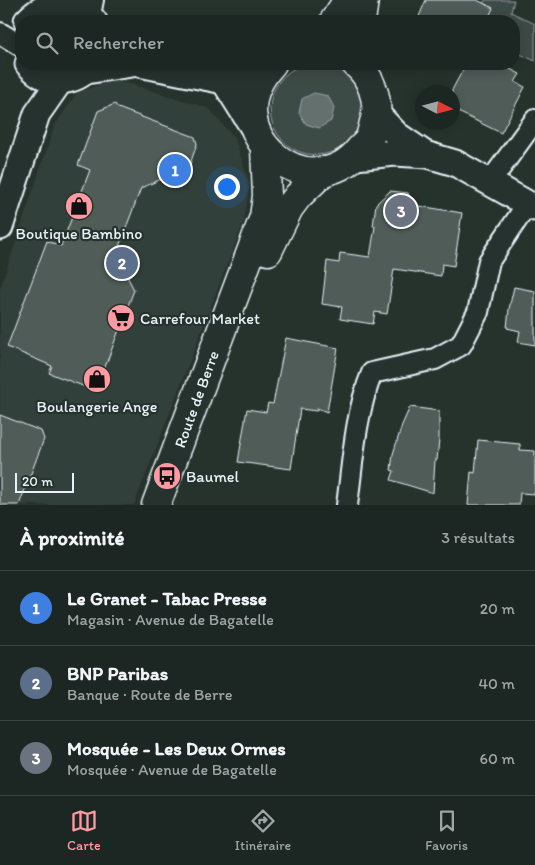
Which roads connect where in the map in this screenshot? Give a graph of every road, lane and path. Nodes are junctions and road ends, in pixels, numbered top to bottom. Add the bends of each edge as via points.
1 (348, 0) edge
2 (364, 0) edge
3 (64, 1) edge
4 (92, 12) edge
5 (31, 15) edge
6 (338, 15) edge
7 (362, 15) edge
8 (15, 23) edge
9 (0, 26) edge
10 (0, 33) edge
11 (15, 42) edge
12 (31, 70) edge
13 (35, 70) edge
14 (86, 70) edge
15 (169, 70) edge
16 (251, 70) edge
17 (266, 70) edge
18 (362, 70) edge
19 (60, 81) junction
20 (224, 81) junction
21 (38, 114) junction
22 (376, 114) junction
23 (535, 120) edge
24 (260, 140) junction
25 (428, 155) junction
26 (354, 157) junction
27 (324, 171) junction
28 (490, 182) junction
29 (531, 206) edge
30 (0, 227) edge
31 (156, 505) edge
32 (175, 505) edge
33 (347, 505) edge

1 - 6 main road
2 - 7 main road
3 - 4 street
3 - 5 street via 49,4
8 - 9 street
10 - 11 street
12 - 21 street
13 - 19 street via 46,78
14 - 19 street via 69,80
15 - 20 street
16 - 20 street
17 - 24 main road, Route de Berre via 254,93 251,112
18 - 22 main road via 374,89
19 - 21 street
20 - 24 street
21 - 30 street
22 - 25 street via 397,135
22 - 26 main road via 370,138
23 - 28 street
24 - 27 main road via 281,162 302,171
24 - 31 main road, Route de Berre via 267,196 264,217
25 - 26 street via 394,153
25 - 28 street via 455,163
26 - 27 main road
27 - 32 main road, Route de Berre via 298,196 282,220
28 - 29 street
29 - 33 street via 489,261 478,312 461,345 435,359 372,373 357,424

